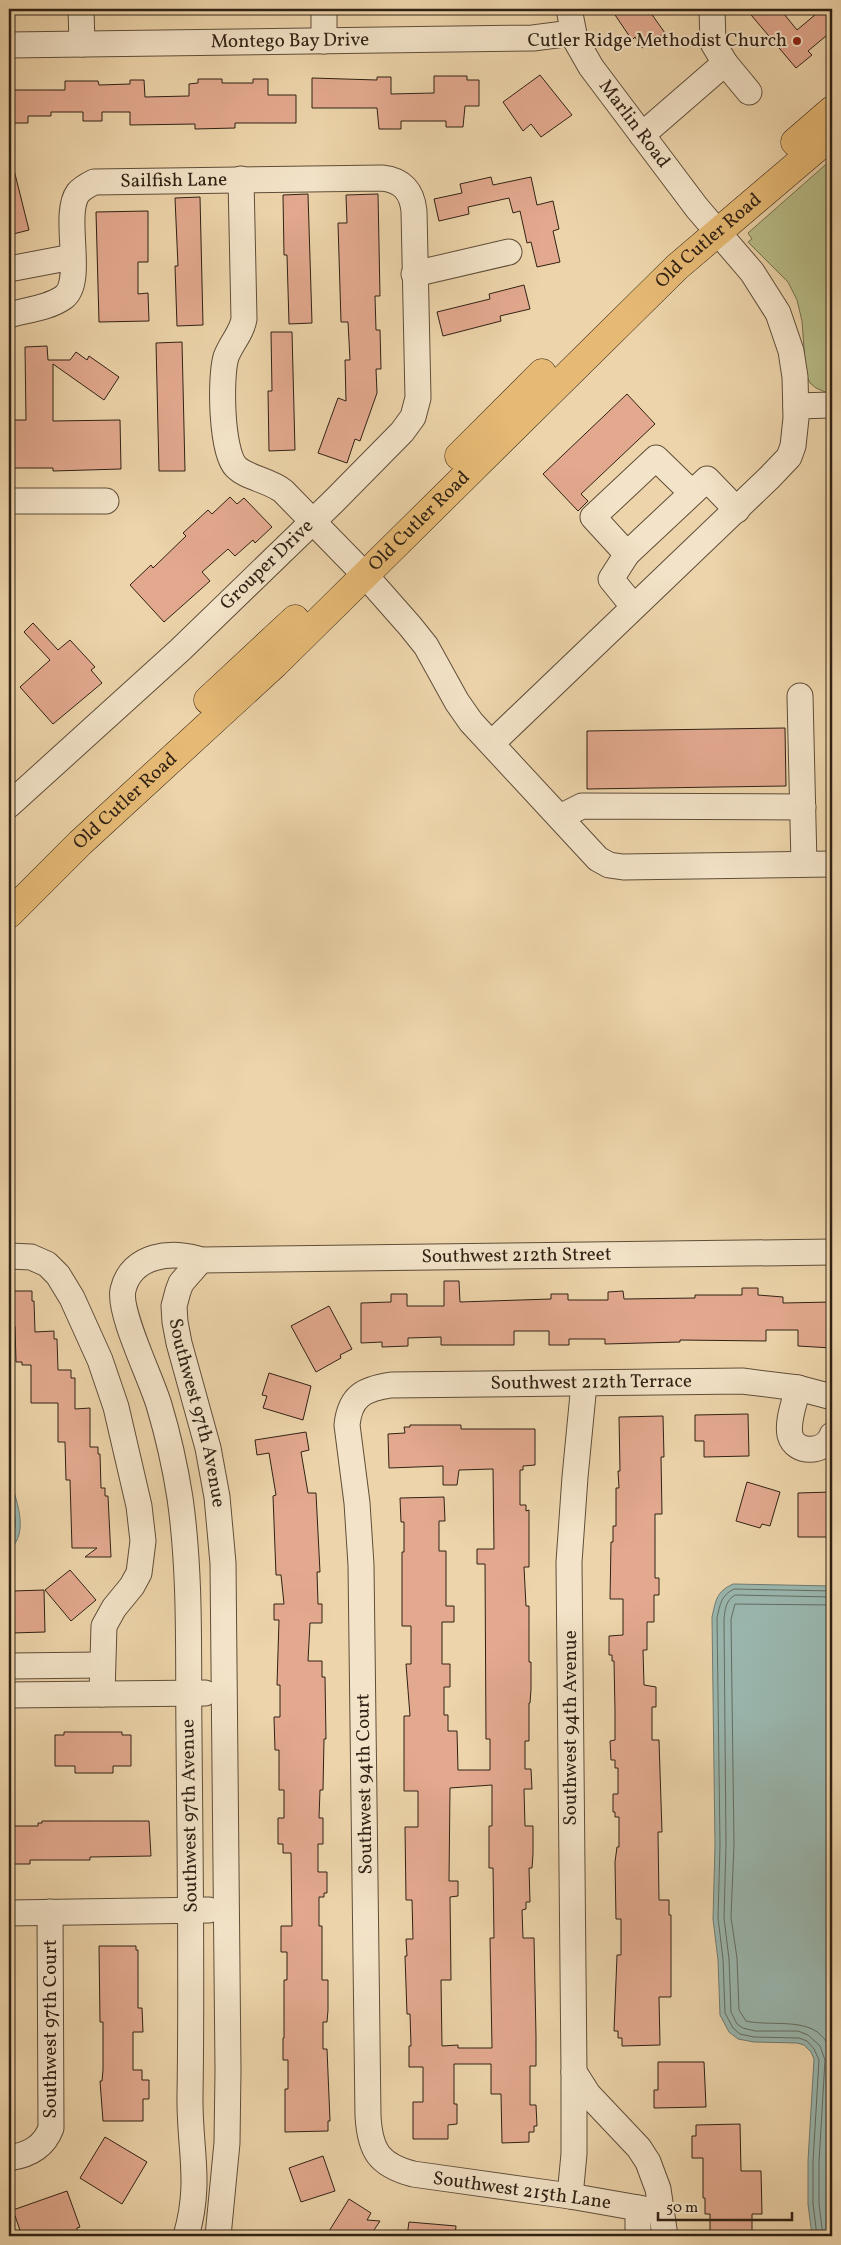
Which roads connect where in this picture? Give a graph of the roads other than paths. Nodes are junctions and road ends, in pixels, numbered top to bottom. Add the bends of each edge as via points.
1 (81, 9) edge
2 (324, 9) edge
3 (712, 9) edge
4 (571, 21) edge
5 (324, 41) junction
6 (82, 44) junction
7 (9, 45) edge
8 (725, 64) junction
9 (749, 92) dead end
10 (832, 110) edge
11 (642, 134) junction
12 (832, 134) edge
13 (241, 180) junction
14 (401, 183) joint
15 (711, 225) junction
16 (509, 252) dead end
17 (72, 257) junction
18 (9, 269) edge
19 (414, 274) junction
20 (9, 315) edge
21 (832, 405) edge
22 (796, 406) junction
23 (692, 492) junction
24 (9, 501) edge
25 (106, 501) dead end
26 (737, 510) junction
27 (312, 522) junction
28 (627, 554) junction
29 (359, 569) junction
30 (634, 606) junction
31 (800, 696) dead end
32 (492, 743) junction
33 (9, 805) edge
34 (803, 807) junction
35 (560, 817) junction
36 (804, 864) junction
37 (832, 864) edge
38 (9, 888) edge
39 (9, 914) edge
40 (832, 1252) edge
41 (9, 1256) edge
42 (201, 1260) junction
43 (584, 1384) junction
44 (798, 1388) junction
45 (832, 1397) edge
46 (354, 1402) joint
47 (832, 1435) edge
48 (102, 1665) junction
49 (9, 1666) edge
50 (188, 1693) junction
51 (225, 1693) junction
52 (102, 1694) junction
53 (9, 1696) edge
54 (227, 1909) junction
55 (191, 1910) junction
56 (50, 1912) junction
57 (9, 1913) edge
58 (574, 2072) junction
59 (9, 2158) edge
60 (384, 2163) joint
61 (570, 2196) junction
62 (650, 2210) junction
63 (186, 2236) edge
64 (218, 2236) edge
65 (638, 2236) edge
66 (665, 2236) edge

1 - 6 street
2 - 5 street
3 - 8 street via 713,43
4 - 5 street, Montego Bay Drive via 533,38
4 - 11 street, Marlin Road via 587,61
5 - 6 street, Montego Bay Drive
6 - 7 street, Montego Bay Drive
8 - 9 street
8 - 11 street
10 - 15 main road, Old Cutler Road
11 - 15 street, Marlin Road
12 - 15 main road, Old Cutler Road
13 - 14 street, Sailfish Lane via 382,178
13 - 17 street, Sailfish Lane via 94,182 81,190 75,199
13 - 27 street via 244,319 241,332 226,356 224,370 226,448 237,468 278,487
14 - 19 street, Grouper Drive via 413,205
15 - 22 street, Marlin Road via 752,272 778,313 791,351
15 - 29 main road, Old Cutler Road via 633,282
16 - 19 street
17 - 18 street
17 - 20 street, Sailfish Lane via 71,284 64,297
19 - 27 street, Grouper Drive via 418,398 413,417
21 - 22 street
22 - 26 street, Marlin Road via 795,432 789,457
23 - 26 street via 707,479
23 - 28 street
23 - 28 street via 656,458 593,517
24 - 25 street
26 - 30 street, Marlin Road
27 - 29 street
27 - 33 street, Grouper Drive via 180,650
28 - 30 street via 610,579
29 - 32 street via 426,646 457,702
29 - 38 main road, Old Cutler Road
29 - 39 main road, Old Cutler Road via 275,664 80,843
30 - 32 street, Marlin Road
31 - 34 street
32 - 35 street
34 - 35 street via 582,806
34 - 36 street
35 - 36 street via 598,860 609,865
36 - 37 street
40 - 42 street, Southwest 212th Street
41 - 48 street via 31,1257 53,1269 72,1298 109,1385 126,1445 143,1541 138,1572 132,1586 104,1626
42 - 50 street, Southwest 97th Avenue via 187,1255 165,1256 140,1263 130,1275 122,1300 158,1403 178,1491 186,1564
42 - 51 street, Southwest 97th Avenue via 181,1283 175,1314 179,1343 208,1448 217,1497 223,1563
43 - 44 street, Southwest 212th Terrace via 742,1381
43 - 46 street, Southwest 212th Terrace via 391,1386 369,1390
43 - 58 street, Southwest 94th Avenue via 569,1562
44 - 45 street, Southwest 212th Terrace
44 - 47 street via 790,1423 794,1442 817,1449 824,1446
46 - 60 street, Southwest 94th Court via 348,1413 347,1425 361,1565 368,2116 373,2144
48 - 49 street
48 - 52 street
50 - 51 street
50 - 52 street
50 - 55 street, Southwest 97th Avenue
51 - 54 street, Southwest 97th Avenue
52 - 53 street
54 - 55 street
54 - 64 street, Southwest 97th Avenue via 228,2111
55 - 56 street
55 - 63 street, Southwest 97th Avenue via 190,2106 196,2180
56 - 57 street
56 - 59 street, Southwest 97th Court via 51,2128 42,2144 25,2154
58 - 61 street, Southwest 94th Avenue via 574,2154
58 - 62 street via 588,2094 639,2148 648,2162 658,2189
60 - 61 street, Southwest 215th Lane via 397,2170 429,2178
61 - 62 street, Southwest 215th Lane
62 - 65 street
62 - 66 street

